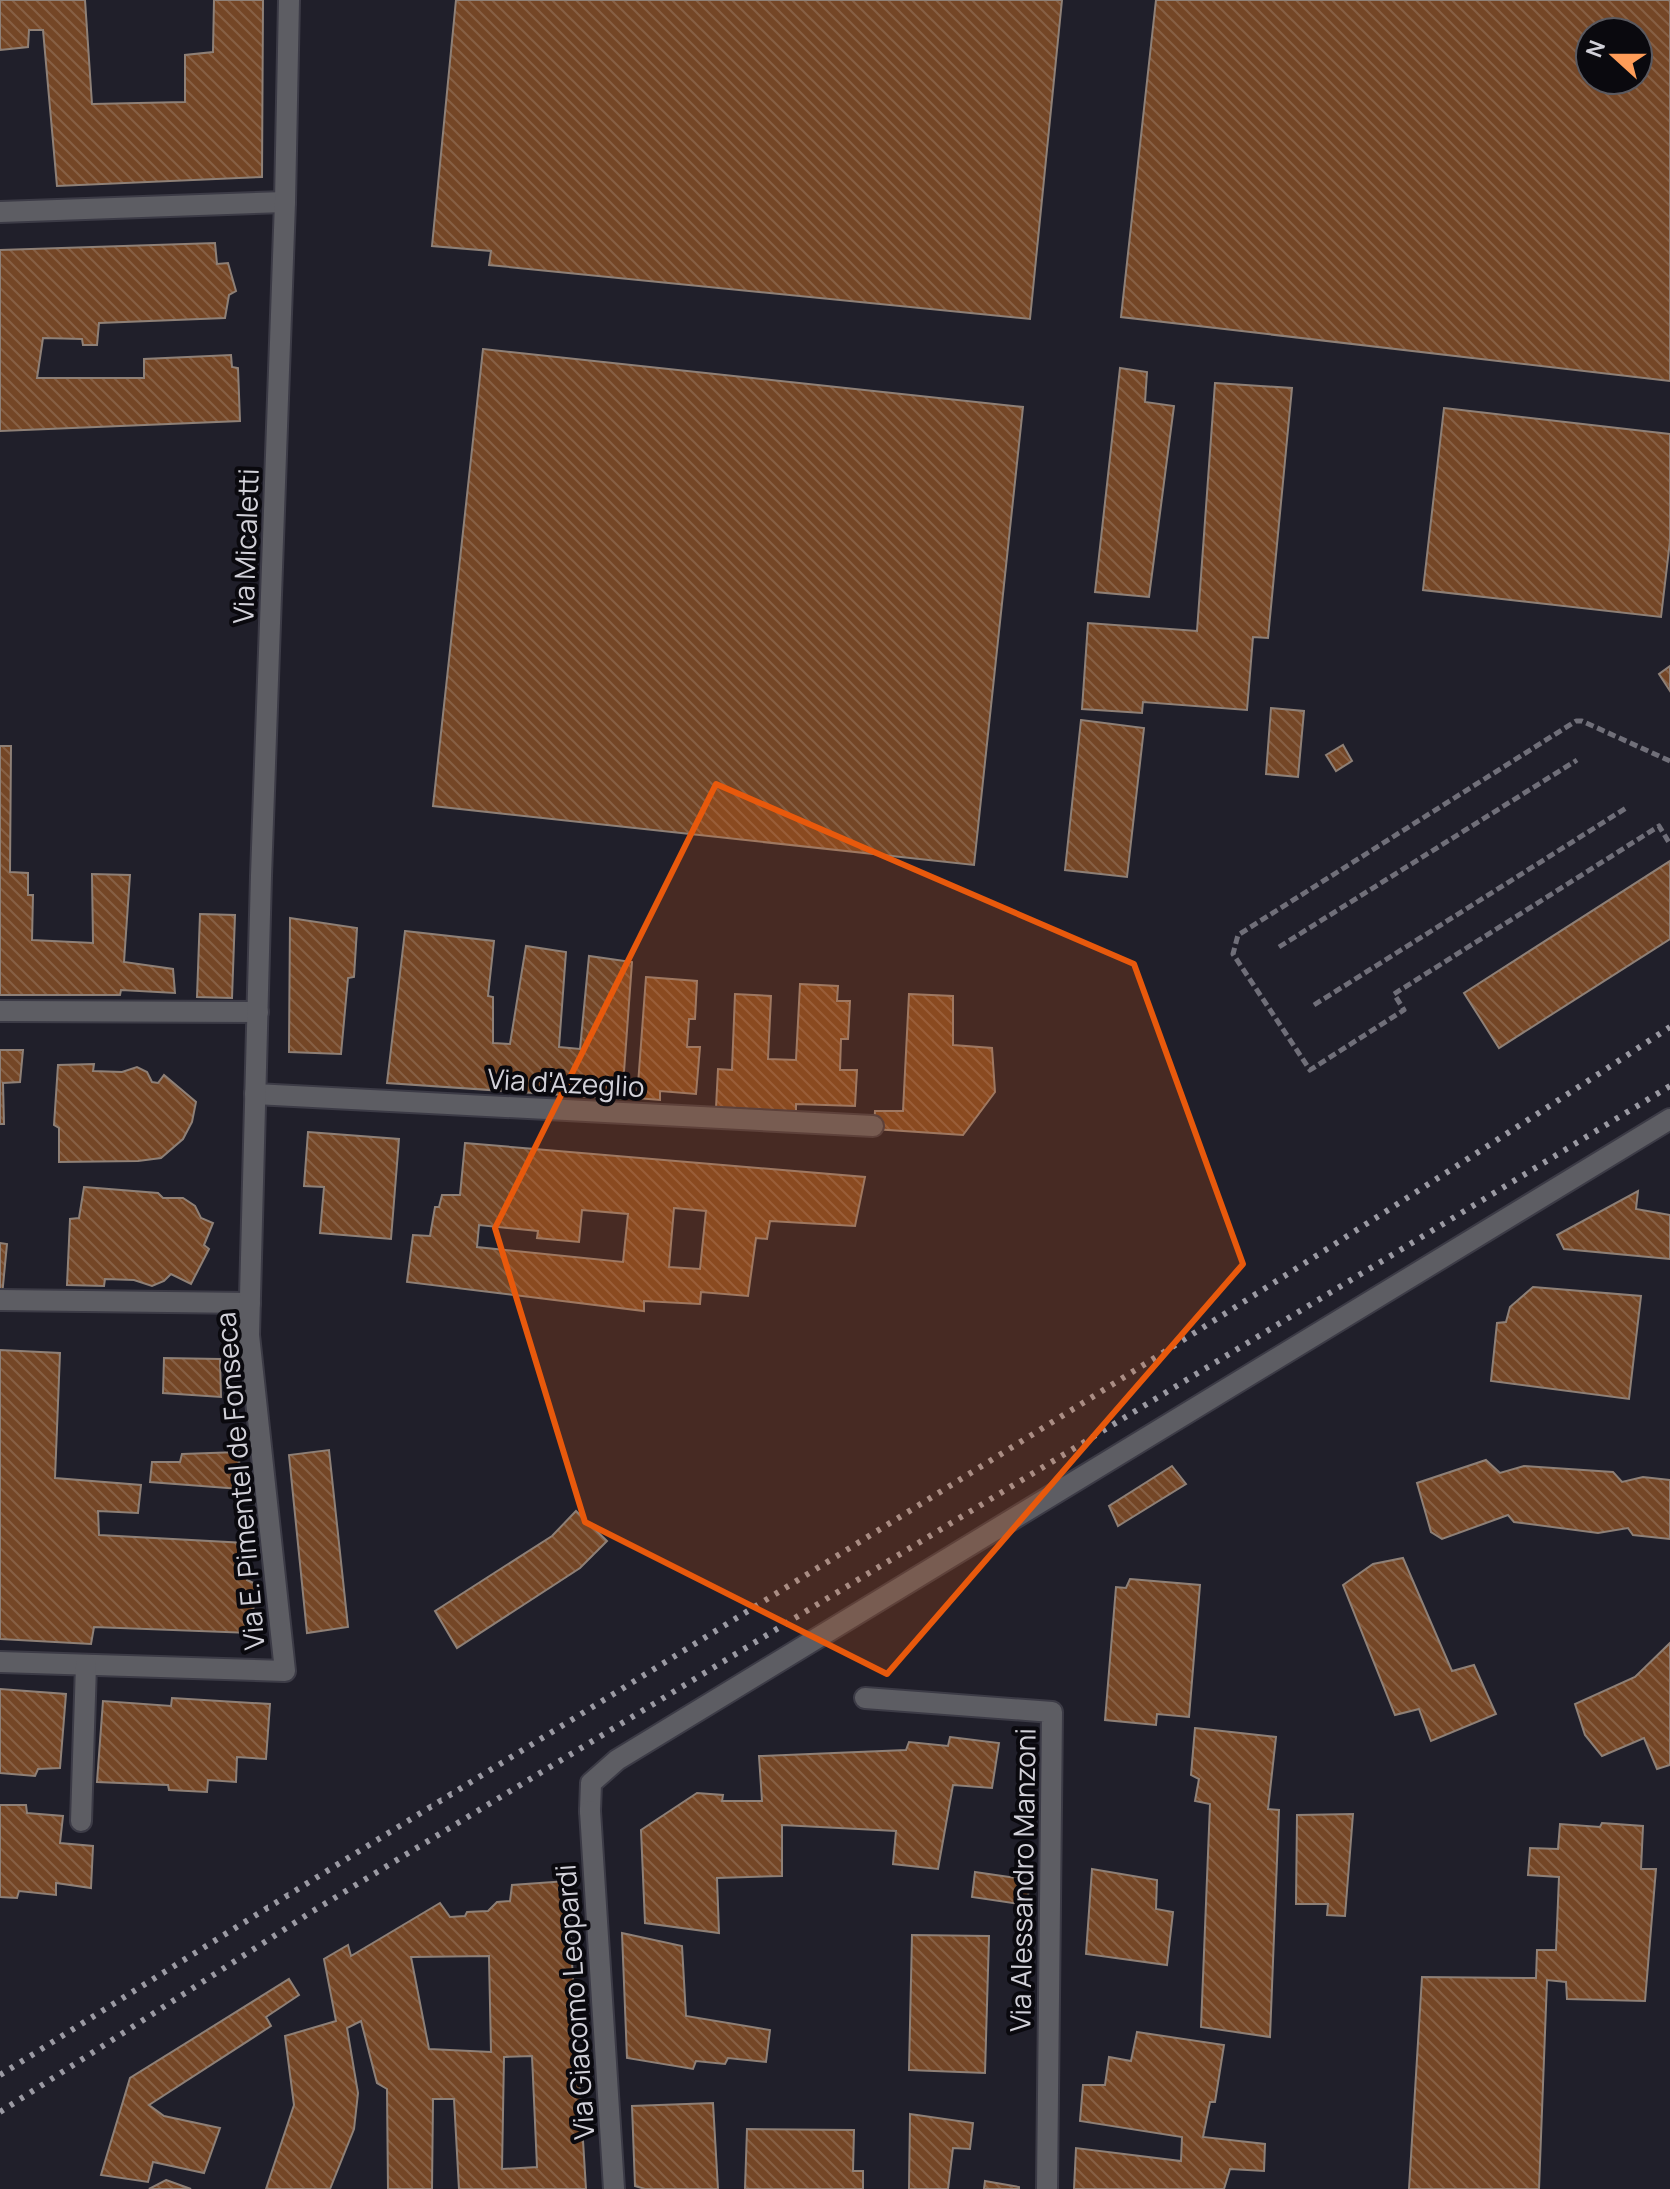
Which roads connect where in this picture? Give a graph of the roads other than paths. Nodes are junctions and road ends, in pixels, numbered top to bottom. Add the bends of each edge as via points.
1 (289, 0) edge
2 (285, 202) junction
3 (0, 212) edge
4 (0, 1011) edge
5 (258, 1012) junction
6 (255, 1094) junction
7 (1670, 1119) edge
8 (873, 1126) dead end
9 (0, 1300) edge
10 (250, 1303) junction
11 (0, 1662) edge
12 (86, 1665) junction
13 (865, 1698) dead end
14 (81, 1821) dead end
15 (614, 2189) edge
16 (1047, 2189) edge

1 - 2 street, Via Micaletti
2 - 3 street
2 - 5 street, Via Micaletti
4 - 5 street
5 - 6 street, Via Micaletti
6 - 8 street, Via d'Azeglio
6 - 10 street, Via E. Pimentel de Fonseca
7 - 15 street, Via Giacomo Leopardi via 617,1760 591,1783
9 - 10 street
10 - 12 street, Via E. Pimentel de Fonseca via 249,1335 285,1671
11 - 12 street
12 - 14 street
13 - 16 street, Via Alessandro Manzoni via 1052,1712

